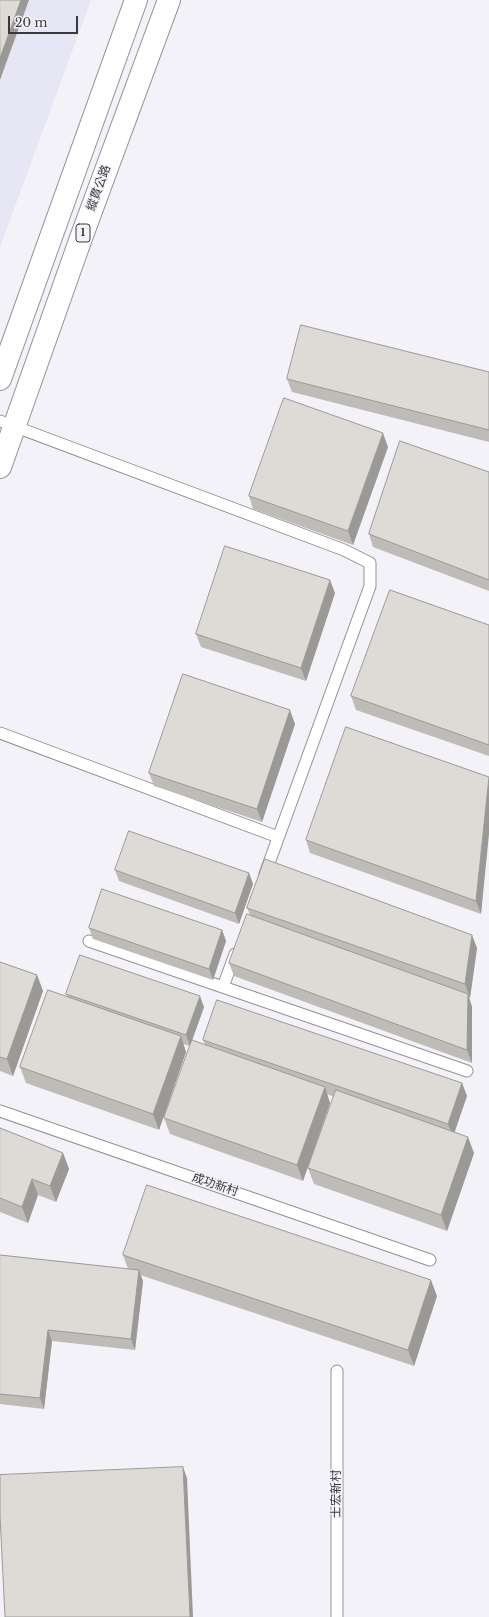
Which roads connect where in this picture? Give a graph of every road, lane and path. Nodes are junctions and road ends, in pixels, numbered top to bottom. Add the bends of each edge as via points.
1 (136, 0) edge
2 (169, 0) edge
3 (0, 379) edge
4 (7, 424) edge
5 (0, 467) edge
6 (0, 733) edge
7 (278, 837) junction
8 (260, 887) edge
9 (88, 941) edge
10 (239, 944) edge
11 (223, 987) junction
12 (467, 1071) dead end
13 (0, 1110) edge
14 (430, 1260) dead end
15 (337, 1371) dead end
16 (337, 1617) edge

1 - 3 main road
2 - 4 main road, 縱貫公路 / 1 via 81,238
4 - 5 main road, 縱貫公路 / 1
4 - 7 lane via 344,550 370,563 370,586
6 - 7 lane
7 - 8 lane
9 - 11 lane
10 - 11 lane
11 - 12 lane
13 - 14 lane, 成功新村
15 - 16 lane, 士宏新村

